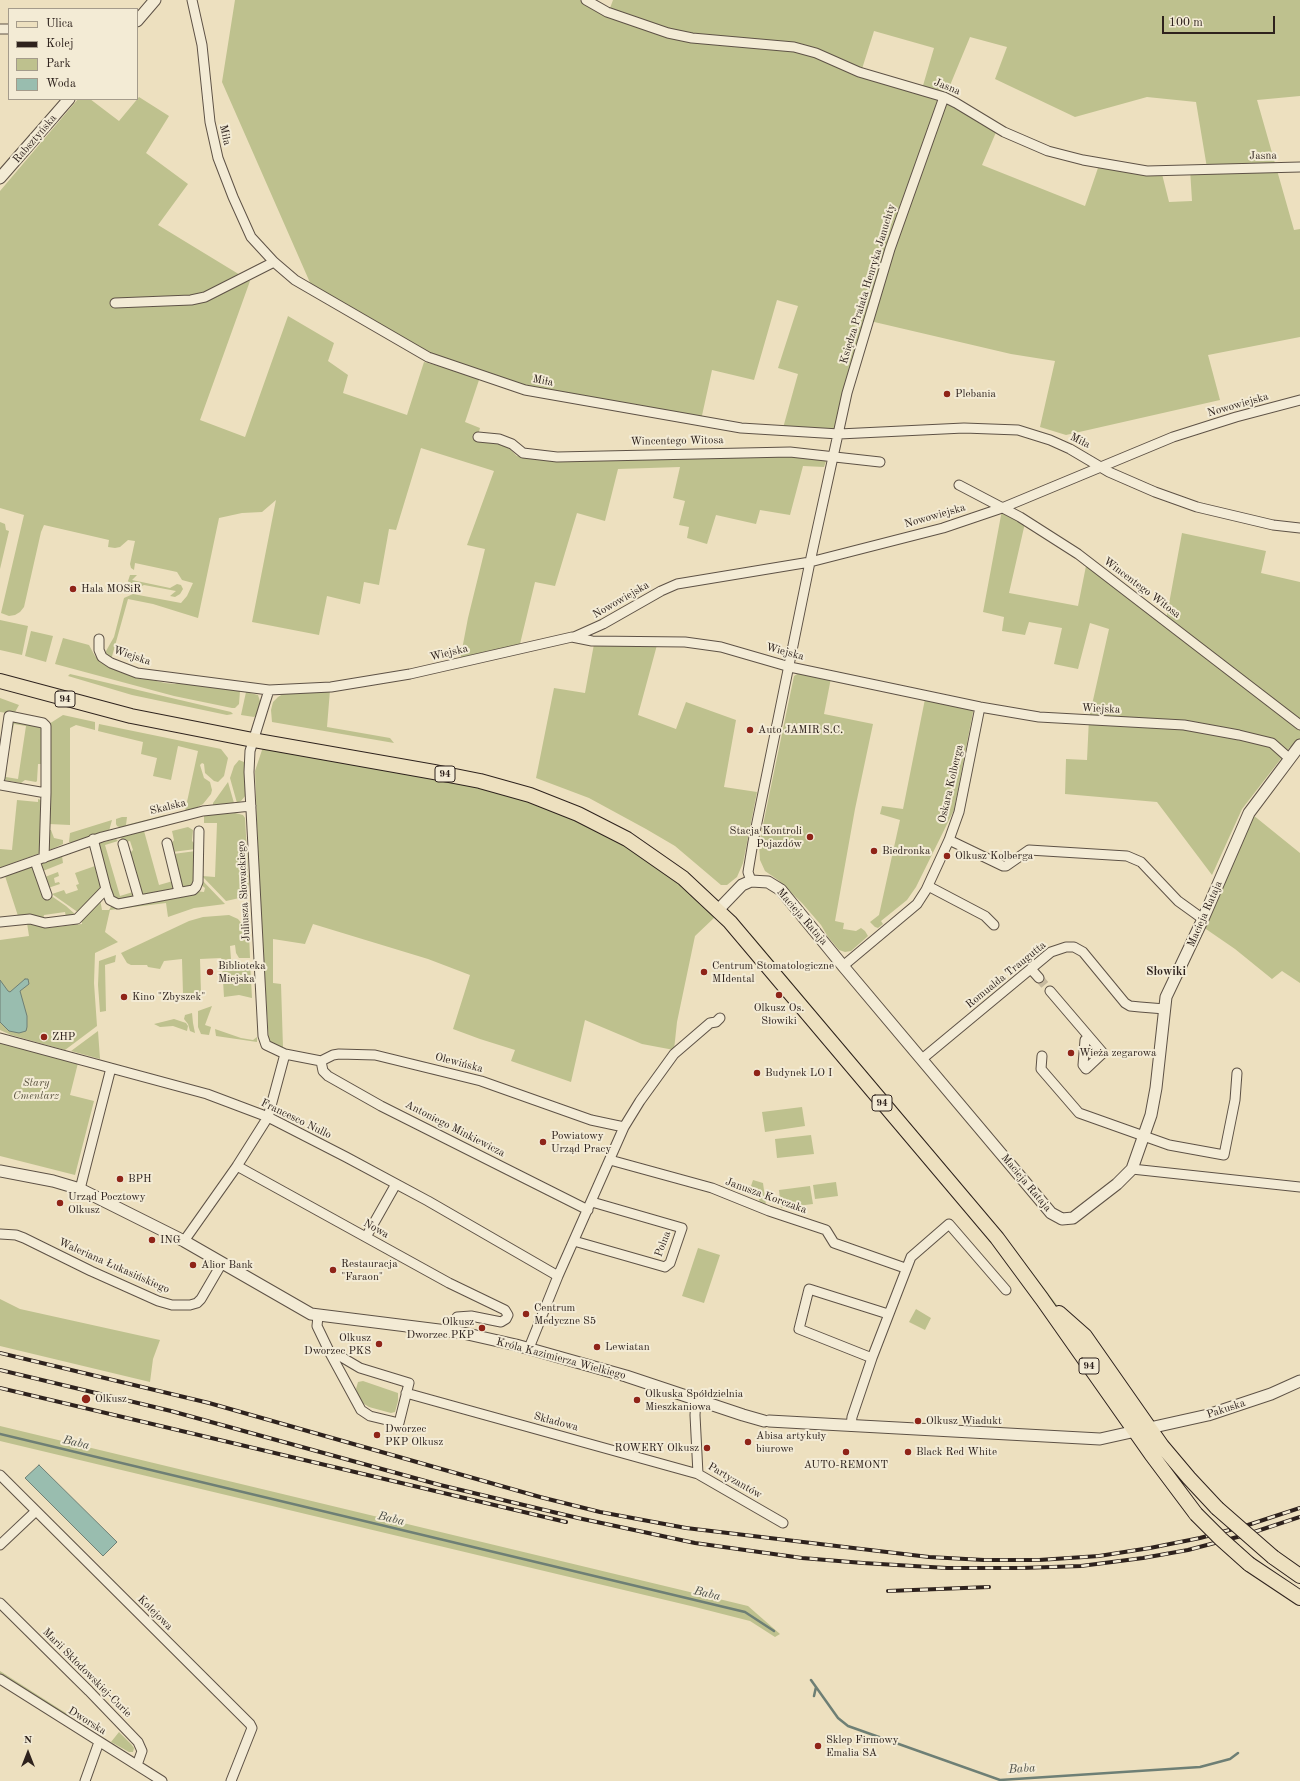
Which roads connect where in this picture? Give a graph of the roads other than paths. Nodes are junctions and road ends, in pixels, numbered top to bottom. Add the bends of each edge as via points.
1 (155, 0) edge
2 (192, 0) edge
3 (586, 0) edge
4 (138, 20) edge
5 (944, 97) junction
6 (68, 100) edge
7 (1300, 167) edge
8 (0, 178) edge
9 (274, 262) junction
10 (115, 303) dead end
11 (1300, 400) edge
12 (839, 434) junction
13 (478, 437) dead end
14 (833, 456) junction
15 (880, 462) dead end
16 (1102, 467) junction
17 (959, 485) dead end
18 (1002, 508) junction
19 (1300, 528) edge
20 (810, 562) junction
21 (572, 637) junction
22 (99, 639) dead end
23 (790, 667) junction
24 (0, 681) edge
25 (269, 690) junction
26 (980, 707) junction
27 (1300, 724) edge
28 (256, 734) junction
29 (1300, 745) edge
30 (1290, 758) junction
31 (0, 778) edge
32 (0, 785) edge
33 (46, 793) junction
34 (251, 806) junction
35 (199, 831) dead end
36 (93, 839) junction
37 (949, 840) junction
38 (167, 843) dead end
39 (123, 844) dead end
40 (44, 858) junction
41 (35, 861) junction
42 (0, 873) edge
43 (751, 881) junction
44 (928, 886) junction
45 (106, 889) junction
46 (179, 892) junction
47 (47, 895) dead end
48 (139, 900) junction
49 (718, 910) junction
50 (1203, 919) junction
51 (0, 922) edge
52 (994, 925) dead end
53 (843, 966) junction
54 (1031, 969) junction
55 (1039, 978) tunnel mouth
56 (1050, 991) tunnel mouth
57 (1165, 1009) junction
58 (720, 1018) dead end
59 (1089, 1037) dead end
60 (0, 1038) edge
61 (285, 1054) junction
62 (1042, 1056) dead end
63 (922, 1059) junction
64 (321, 1061) junction
65 (111, 1068) junction
66 (1237, 1073) dead end
67 (268, 1117) junction
68 (624, 1127) junction
69 (1145, 1135) junction
70 (610, 1160) junction
71 (237, 1166) junction
72 (1132, 1169) junction
73 (0, 1171) edge
74 (396, 1184) junction
75 (1300, 1187) edge
76 (80, 1189) junction
77 (590, 1206) junction
78 (0, 1234) edge
79 (366, 1237) junction
80 (184, 1241) junction
81 (574, 1241) junction
82 (222, 1264) junction
83 (905, 1268) junction
84 (558, 1276) junction
85 (1006, 1290) dead end
86 (1042, 1299) junction
87 (888, 1314) junction
88 (318, 1316) junction
89 (457, 1317) dead end
90 (529, 1348) junction
91 (330, 1353) junction
92 (872, 1358) junction
93 (1300, 1381) edge
94 (406, 1394) junction
95 (696, 1400) junction
96 (851, 1426) junction
97 (1150, 1429) junction
98 (1136, 1432) junction
99 (698, 1474) junction
100 (0, 1475) edge
101 (36, 1510) junction
102 (783, 1523) dead end
103 (0, 1546) edge
104 (1300, 1576) edge
105 (1300, 1598) edge
106 (0, 1603) edge
107 (0, 1680) edge
108 (99, 1742) junction
109 (137, 1765) junction
110 (85, 1781) edge
111 (162, 1781) edge
112 (231, 1781) edge

1 - 4 street
2 - 9 street, Miła via 202,45 210,122 218,158 251,237
3 - 5 street, Jasna via 607,12 668,33 692,38 794,47 816,53 858,72
5 - 7 street, Jasna via 1004,132 1048,151 1083,160 1147,171
5 - 12 street, Księdza Prałata Henryka Januchty via 890,249 848,393
6 - 8 street, Rabsztyńska
9 - 10 street via 205,297 191,300
9 - 12 street, Miła via 295,280 422,354 525,390 741,428
11 - 16 street, Nowowiejska via 1236,416 1173,437
12 - 14 street
12 - 16 street, Miła via 964,428 1018,430 1050,440
13 - 14 street, Wincentego Witosa via 499,439 512,444 523,453 557,457 768,452
14 - 15 street, Wincentego Witosa
14 - 20 street
16 - 18 street, Nowowiejska
16 - 19 street, Miła via 1155,492 1197,507 1273,526
17 - 18 street, Wincentego Witosa
18 - 20 street, Nowowiejska via 943,528
18 - 27 street, Wincentego Witosa via 1078,554
20 - 21 street, Nowowiejska via 677,584 603,624
20 - 23 street
21 - 23 street, Wiejska via 598,641 685,642 721,647
21 - 25 street, Wiejska via 410,674 331,687
22 - 25 street, Wiejska via 102,657 137,673
23 - 26 street, Wiejska
23 - 43 street via 753,842 748,872
24 - 28 main road, 94 via 131,716
25 - 28 street
26 - 30 street, Wiejska via 1039,717 1184,725 1272,743
26 - 37 street, Oskara Kolberga via 959,812
28 - 34 street, Juliusza Słowackiego via 250,751
28 - 49 main road, 94 via 480,781 530,795 578,814 627,839 683,878
29 - 30 street, Macieja Rataja
30 - 50 street, Macieja Rataja via 1249,813
31 - 33 street via 9,716 40,722 46,726
32 - 33 street
33 - 40 street
34 - 36 street, Skalska via 203,811
34 - 61 street, Juliusza Słowackiego via 263,1036 266,1045
35 - 46 street via 198,882 193,890
36 - 40 street, Skalska
36 - 45 street
37 - 44 street, Oskara Kolberga
37 - 50 street via 1003,866 1029,850 1127,856 1141,862 1178,901
38 - 46 street
39 - 48 street
40 - 41 street, Skalska
41 - 42 street, Skalska
41 - 47 street
43 - 49 street via 742,885
43 - 53 street, Macieja Rataja via 768,882 781,890
44 - 52 street via 985,916
44 - 53 street, Oskara Kolberga via 917,904
45 - 48 street via 110,900 118,904
45 - 51 street via 78,919 45,923 30,919
46 - 48 street
49 - 86 main road, 94 via 997,1238
50 - 57 street, Macieja Rataja via 1166,997
53 - 63 street, Macieja Rataja
54 - 55 street
54 - 57 street, Romualda Traugutta via 1055,950 1074,947 1083,952 1125,1003 1130,1006
54 - 63 street, Romualda Traugutta
56 - 59 street
57 - 69 street, Macieja Rataja via 1156,1088
58 - 68 street via 710,1023 674,1054
60 - 65 street, Francesco Nullo
61 - 64 street, Olewińska
61 - 67 street
62 - 69 street via 1041,1069 1079,1113
63 - 72 street, Macieja Rataja via 1050,1213 1062,1219 1073,1218
64 - 68 street, Olewińska via 333,1055 362,1054 399,1060 481,1081 591,1120
64 - 77 street, Antoniego Minkiewicza via 323,1071 328,1076 381,1106
65 - 67 street, Francesco Nullo via 207,1094
65 - 76 street
66 - 69 street via 1235,1100 1224,1155 1182,1148
67 - 71 street
67 - 74 street, Francesco Nullo
68 - 70 street
69 - 72 street, Macieja Rataja
70 - 77 street
70 - 83 street, Janusza Korczaka via 712,1188 826,1230 834,1243
71 - 79 street, Nowa
71 - 80 street
72 - 75 street
73 - 76 street, Króla Kazimierza Wielkiego
74 - 79 street
74 - 84 street, Francesco Nullo
76 - 80 street, Króla Kazimierza Wielkiego
77 - 81 street
77 - 81 street, Polna via 682,1228 670,1263 664,1267
78 - 82 street, Waleriana Łukasińskiego via 24,1238 91,1271 172,1305 197,1303
79 - 89 street, Nowa via 448,1283 506,1310 508,1315 500,1322 471,1316
80 - 82 street, Króla Kazimierza Wielkiego
81 - 84 street
82 - 88 street, Króla Kazimierza Wielkiego
83 - 85 street via 911,1257 949,1224
83 - 87 street
84 - 90 street
86 - 97 main road, 94 via 1085,1336
86 - 98 main road, 94
87 - 92 street
87 - 92 street via 809,1289 799,1329
88 - 90 street, Króla Kazimierza Wielkiego via 463,1333
88 - 91 street via 317,1326
90 - 95 street, Króla Kazimierza Wielkiego via 626,1376
91 - 94 street via 360,1368 409,1383
91 - 94 street via 357,1404 370,1416 399,1423
92 - 96 street
93 - 97 street, Pakuska via 1271,1394 1208,1415
94 - 99 street, Składowa
95 - 96 street, Króla Kazimierza Wielkiego via 767,1421
95 - 99 street, Partyzantów
96 - 98 street, Króla Kazimierza Wielkiego via 1093,1440
97 - 98 street, Króla Kazimierza Wielkiego
97 - 104 main road, 94, bridge via 1217,1508 1273,1557
98 - 105 main road, 94, bridge via 1196,1514 1249,1564
99 - 102 street, Partyzantów
100 - 101 street, Kolejowa
101 - 103 street
101 - 112 street, Kolejowa via 250,1724 252,1728
106 - 109 street, Marii Skłodowskiej-Curie via 138,1742 142,1751
107 - 108 street, Dworska
108 - 109 street, Dworska
108 - 110 street
109 - 111 street, Dworska

